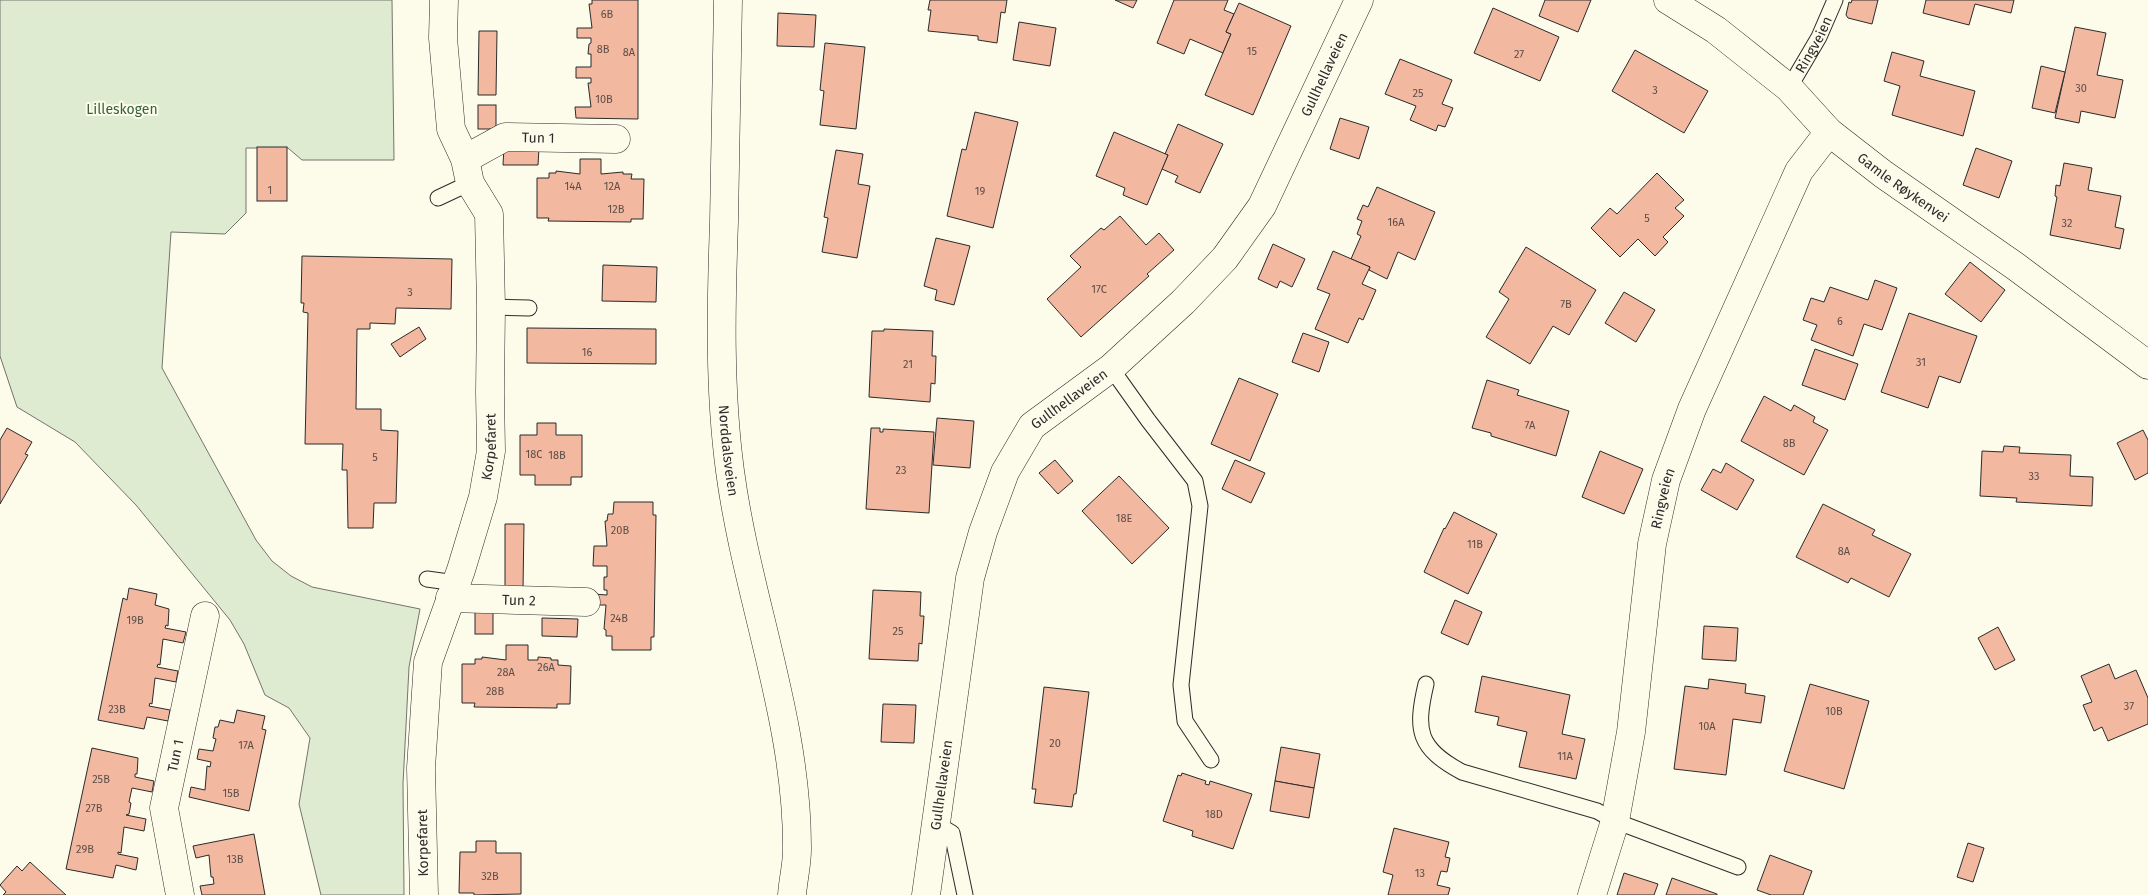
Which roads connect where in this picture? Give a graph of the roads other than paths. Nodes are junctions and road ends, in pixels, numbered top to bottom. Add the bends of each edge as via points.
1 (444, 0) edge
2 (728, 0) edge
3 (1359, 0) edge
4 (1668, 0) edge
5 (1835, 0) edge
6 (1789, 88) junction
7 (1829, 132) junction
8 (616, 139) dead end
9 (468, 171) junction
10 (438, 198) dead end
11 (492, 307) junction
12 (529, 308) dead end
13 (2148, 365) edge
14 (1111, 368) junction
15 (427, 579) dead end
16 (453, 591) junction
17 (586, 602) dead end
18 (205, 616) dead end
19 (1426, 684) dead end
20 (1211, 760) dead end
21 (1615, 820) junction
22 (935, 823) junction
23 (1738, 867) dead end
24 (180, 895) edge
25 (424, 895) edge
26 (792, 895) edge
27 (926, 895) edge
28 (965, 895) edge
29 (1592, 895) edge

1 - 9 street, Korpefaret via 451,129
2 - 26 street, Norddalsveien via 721,318 724,397 730,470 741,537 782,712 794,791 797,852
3 - 14 street, Gullhellaveien via 1262,206 1225,258
4 - 6 street, Gamle Røykenvei via 1716,30
5 - 6 lane, Ringveien via 1819,37
6 - 7 street, Gamle Røykenvei
7 - 13 street, Gamle Røykenvei
7 - 21 street, Ringveien via 1799,171 1692,409 1666,480 1652,544 1631,732
8 - 9 street, Tun 1 via 505,137
9 - 10 lane
9 - 11 street, Korpefaret via 488,214
11 - 12 lane
11 - 16 street, Korpefaret via 491,451 483,497
14 - 20 lane via 1195,481 1200,506 1181,685 1185,721
14 - 22 street, Gullhellaveien via 1032,426 1005,472 970,578
15 - 16 lane
16 - 17 street, Tun 2
16 - 25 street, Korpefaret via 428,662 421,768
18 - 24 street, Tun 1 via 164,808
19 - 21 lane via 1419,722 1422,738 1446,763 1462,772 1597,811
21 - 23 lane
21 - 29 street, Ringveien
22 - 27 street, Gullhellaveien
22 - 28 lane via 952,833

